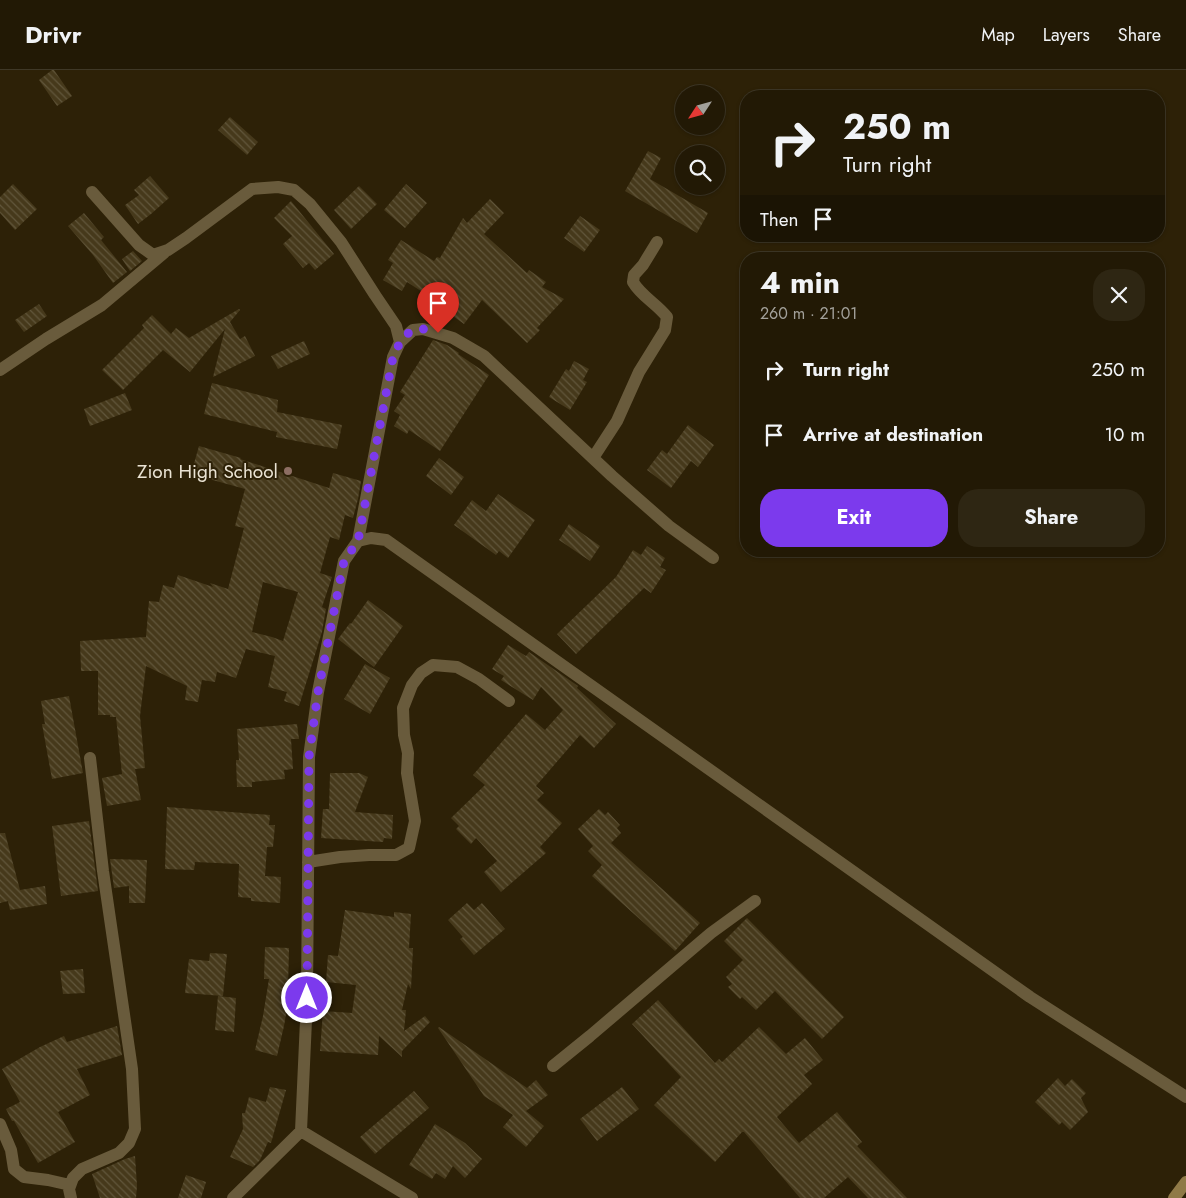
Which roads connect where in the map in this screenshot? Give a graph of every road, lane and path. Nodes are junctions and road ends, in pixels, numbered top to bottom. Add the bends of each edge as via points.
1 (92, 192) dead end
2 (657, 242) dead end
3 (168, 250) junction
4 (400, 342) junction
5 (0, 370) edge
6 (592, 458) junction
7 (358, 541) junction
8 (713, 558) dead end
9 (509, 701) dead end
10 (90, 758) dead end
11 (308, 862) junction
12 (754, 901) dead end
13 (553, 1066) dead end
14 (1186, 1098) edge
15 (0, 1124) edge
16 (301, 1131) junction
17 (1186, 1182) edge
18 (70, 1185) junction
19 (72, 1198) edge
20 (234, 1198) edge
21 (412, 1198) edge
22 (1174, 1198) edge

1 - 3 street via 139,245 153,255
2 - 6 street via 634,274 632,282 667,317 664,330 639,372 617,422
3 - 4 street via 252,189 278,187 294,190 341,242 396,326
3 - 5 street via 102,304
4 - 6 street via 412,330 422,329 453,338 484,356
4 - 7 street via 393,357
6 - 8 street via 669,526
7 - 11 street via 344,561 318,692 309,757
7 - 14 street via 371,538 386,540 1030,997
9 - 11 street via 457,667 432,665 421,673 412,685 403,708 407,773 415,820 409,848 396,855
10 - 18 street via 132,1069 135,1129 129,1143 119,1153 82,1169
11 - 16 street via 307,998
12 - 13 street via 711,933
15 - 18 street via 11,1150 14,1169 24,1177
16 - 20 street
16 - 21 street
17 - 22 main road
18 - 19 street

